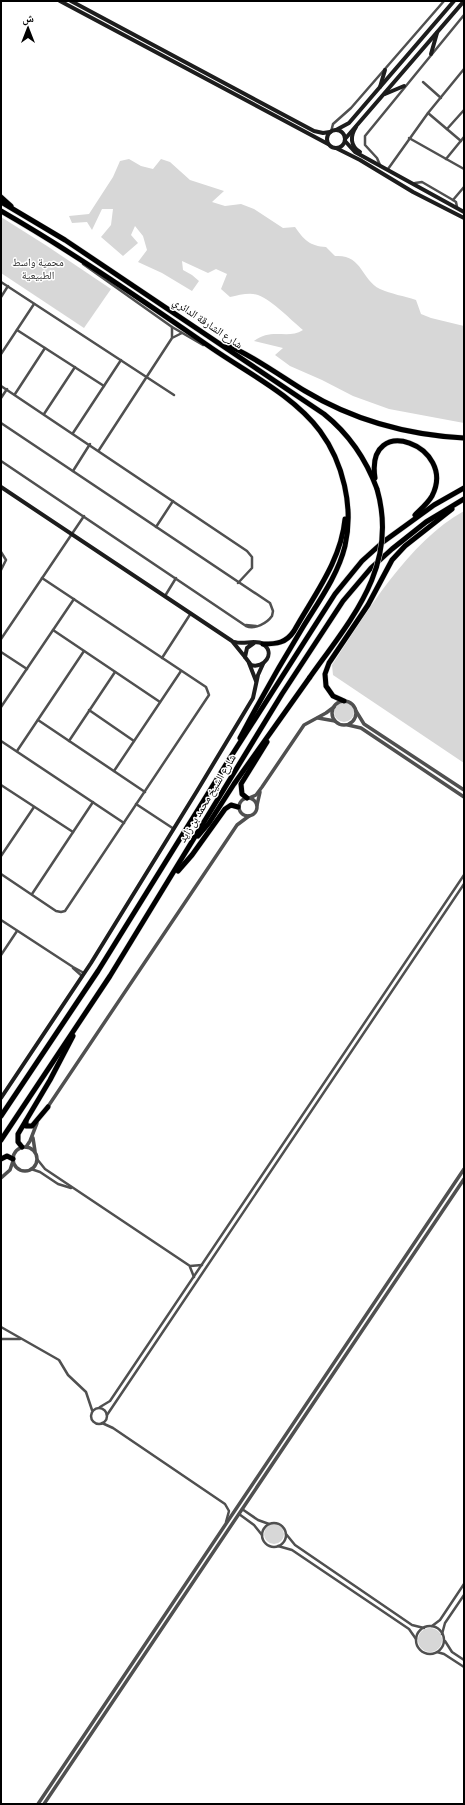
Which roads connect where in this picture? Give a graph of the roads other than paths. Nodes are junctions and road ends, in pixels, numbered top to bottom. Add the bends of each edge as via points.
1 (60, 1) edge
2 (71, 1) edge
3 (444, 1) edge
4 (454, 1) edge
5 (464, 1) edge
6 (464, 15) edge
7 (437, 33) junction
8 (431, 54) junction
9 (464, 69) edge
10 (385, 70) junction
11 (374, 82) junction
12 (423, 82) dead end
13 (404, 86) junction
14 (380, 87) junction
15 (383, 94) junction
16 (441, 98) junction
17 (464, 110) edge
18 (428, 113) junction
19 (361, 120) junction
20 (336, 130) junction
21 (447, 130) junction
22 (331, 132) junction
23 (464, 137) edge
24 (410, 138) junction
25 (345, 140) junction
26 (461, 141) junction
27 (328, 144) junction
28 (336, 148) junction
29 (446, 159) junction
30 (373, 161) junction
31 (380, 165) junction
32 (388, 169) junction
33 (464, 169) edge
34 (415, 183) junction
35 (464, 187) edge
36 (1, 197) edge
37 (453, 200) junction
38 (1, 202) edge
39 (12, 208) junction
40 (457, 208) junction
41 (1, 211) edge
42 (464, 212) edge
43 (464, 218) edge
44 (76, 257) junction
45 (1, 282) edge
46 (8, 286) junction
47 (1, 297) edge
48 (34, 304) junction
49 (172, 327) junction
50 (17, 330) junction
51 (182, 333) junction
52 (172, 338) junction
53 (217, 341) junction
54 (46, 348) junction
55 (1, 354) edge
56 (220, 354) junction
57 (121, 360) junction
58 (75, 367) junction
59 (147, 377) junction
60 (1, 386) edge
61 (104, 386) junction
62 (7, 389) junction
63 (15, 394) junction
64 (174, 395) dead end
65 (1, 398) edge
66 (44, 414) junction
67 (1, 423) edge
68 (73, 432) junction
69 (464, 438) edge
70 (90, 444) junction
71 (99, 450) junction
72 (1, 461) edge
73 (73, 471) junction
74 (1, 487) edge
75 (464, 488) edge
76 (377, 489) junction
77 (346, 496) junction
78 (464, 499) edge
79 (173, 501) junction
80 (84, 516) junction
81 (406, 524) junction
82 (156, 527) junction
83 (72, 533) junction
84 (1, 552) edge
85 (1, 570) edge
86 (42, 578) junction
87 (176, 578) junction
88 (238, 583) junction
89 (165, 596) junction
90 (74, 599) junction
91 (191, 613) junction
92 (53, 630) junction
93 (1, 639) edge
94 (232, 641) junction
95 (254, 643) junction
96 (263, 644) junction
97 (84, 651) junction
98 (1, 652) edge
99 (245, 657) junction
100 (162, 658) junction
101 (249, 663) junction
102 (263, 664) junction
103 (27, 669) junction
104 (181, 671) junction
105 (115, 672) junction
106 (256, 683) junction
107 (344, 701) junction
108 (160, 702) junction
109 (1, 707) edge
110 (334, 707) junction
111 (89, 710) junction
112 (356, 711) junction
113 (317, 718) junction
114 (38, 720) junction
115 (336, 722) junction
116 (348, 725) junction
117 (273, 729) junction
118 (1, 741) edge
119 (68, 741) junction
120 (134, 741) junction
121 (17, 751) junction
122 (230, 758) junction
123 (114, 771) junction
124 (1, 785) edge
125 (262, 787) junction
126 (464, 790) edge
127 (145, 792) junction
128 (464, 797) edge
129 (248, 798) junction
130 (93, 802) junction
131 (136, 804) junction
132 (257, 806) junction
133 (34, 807) junction
134 (239, 808) junction
135 (249, 816) junction
136 (124, 823) junction
137 (237, 825) junction
138 (174, 829) junction
139 (73, 832) junction
140 (193, 841) junction
141 (1, 856) edge
142 (1, 874) edge
143 (464, 875) edge
144 (172, 876) junction
145 (464, 884) edge
146 (32, 894) junction
147 (1, 920) edge
148 (17, 931) junction
149 (413, 950) junction
150 (417, 954) junction
151 (1, 955) edge
152 (83, 975) junction
153 (81, 1020) junction
154 (2, 1096) edge
155 (48, 1107) junction
156 (1, 1116) edge
157 (26, 1121) junction
158 (292, 1131) junction
159 (32, 1134) junction
160 (296, 1134) junction
161 (1, 1140) edge
162 (24, 1147) junction
163 (36, 1153) junction
164 (1, 1159) edge
165 (38, 1159) junction
166 (13, 1160) junction
167 (31, 1169) junction
168 (464, 1169) edge
169 (21, 1170) junction
170 (7, 1172) junction
171 (1, 1178) edge
172 (464, 1179) edge
173 (79, 1192) junction
174 (202, 1265) junction
175 (400, 1265) junction
176 (190, 1266) junction
177 (404, 1268) junction
178 (194, 1278) junction
179 (1, 1328) edge
180 (1, 1339) edge
181 (22, 1339) junction
182 (100, 1408) junction
183 (92, 1410) junction
184 (107, 1414) junction
185 (102, 1423) junction
186 (242, 1509) junction
187 (239, 1514) junction
188 (227, 1522) junction
189 (270, 1524) junction
190 (286, 1534) junction
191 (262, 1536) junction
192 (278, 1546) junction
193 (464, 1584) edge
194 (464, 1595) edge
195 (431, 1626) junction
196 (424, 1628) junction
197 (442, 1634) junction
198 (416, 1639) junction
199 (444, 1639) junction
200 (436, 1652) junction
201 (137, 1655) junction
202 (142, 1659) junction
203 (464, 1660) edge
204 (464, 1667) edge
205 (38, 1804) edge
206 (44, 1804) edge

1 - 27 main road
2 - 22 main road via 314,131 323,134
3 - 10 street
4 - 14 main road
5 - 7 main road
6 - 8 street
7 - 8 main road
7 - 15 main road
8 - 13 street
9 - 16 street
10 - 11 street
10 - 14 main road
11 - 14 main road
11 - 22 street via 333,124
12 - 16 street
13 - 15 main road
13 - 31 street via 365,138 366,147 375,155
14 - 20 main road via 348,124
15 - 19 main road
16 - 18 street
17 - 21 street
18 - 21 street
18 - 24 street
19 - 25 main road
19 - 30 main road via 352,134 352,143 358,151
20 - 22 main road
20 - 25 main road via 342,133
21 - 26 street
22 - 27 main road via 327,139
23 - 26 street
24 - 29 street
24 - 32 street
25 - 28 main road via 342,146
25 - 30 main road via 355,152
26 - 29 street
27 - 28 main road
28 - 43 main road
29 - 33 street
30 - 31 main road
31 - 32 main road
32 - 34 main road
34 - 37 street via 421,182
34 - 40 main road
35 - 37 street
36 - 39 highway
37 - 40 street
38 - 39 highway, شارع الشارقة الدائري
39 - 53 highway, شارع الشارقة الدائري
40 - 42 main road
41 - 44 highway, شارع الشارقة الدائري
44 - 49 street via 115,288
44 - 56 highway, شارع الشارقة الدائري
45 - 46 street
46 - 47 street
46 - 48 street
48 - 50 street
48 - 57 street
49 - 51 street
49 - 52 street
50 - 54 street
50 - 55 street
51 - 52 street
51 - 56 street
52 - 59 street
53 - 69 highway via 234,348 319,399 356,416 408,431
53 - 76 highway, شارع الشارقة الدائري via 336,424 361,454
54 - 58 street
54 - 63 street
56 - 77 highway, شارع الشارقة الدائري via 288,399 313,423 335,457
57 - 59 street
57 - 61 street
58 - 61 street
58 - 66 street
59 - 64 street
59 - 71 street
60 - 62 street
61 - 68 street
62 - 63 street
62 - 65 street
63 - 66 street
66 - 68 street
67 - 73 street
68 - 70 street
70 - 71 street
70 - 73 street
71 - 79 street
72 - 80 street
73 - 82 street
74 - 83 main road
75 - 81 highway, شارع الشيخ محمد بن زايد
76 - 81 highway via 374,459 384,445 392,441 405,442 418,447 429,457 436,475 434,490 426,504
76 - 117 highway, bridge via 383,518 383,538 373,578 360,607
77 - 96 highway via 341,542 328,574 289,637 277,644
77 - 122 highway via 347,534 336,571 255,708
78 - 107 highway via 398,553 387,568 366,610 329,663 325,674 326,686 333,696
78 - 140 highway, شارع الشيخ محمد بن زايد via 397,544 352,589 307,654
79 - 82 street
79 - 88 street via 250,554 253,560 252,568
80 - 83 street
80 - 87 street
81 - 122 highway, شارع الشيخ محمد بن زايد via 373,551 340,589
82 - 88 street
83 - 86 street
83 - 89 main road
84 - 85 street via 6,560
86 - 90 street
86 - 93 street
87 - 88 street via 243,624 260,625 272,616 272,606
87 - 89 street
89 - 91 main road
90 - 92 street
90 - 100 street
91 - 94 main road
91 - 100 street
92 - 97 street
92 - 103 street
94 - 95 main road
94 - 99 main road
95 - 96 main road
95 - 99 main road via 247,648
96 - 102 main road via 269,654
97 - 105 street
97 - 114 street
98 - 103 street
99 - 101 main road
100 - 104 street
101 - 102 main road via 257,666
101 - 106 main road
102 - 106 main road
103 - 109 street
104 - 108 street
104 - 127 street via 206,687 209,697
105 - 108 street
105 - 111 street
106 - 138 main road via 253,698
107 - 110 street
107 - 112 street via 351,704
108 - 120 street
110 - 113 street
110 - 115 street via 332,715
111 - 119 street
111 - 120 street
112 - 116 street via 355,718
112 - 126 street via 364,724
113 - 115 street
113 - 125 street via 302,727
114 - 119 street
114 - 121 street
115 - 116 street
116 - 128 street via 361,728
117 - 129 highway via 241,784 242,794
117 - 140 highway
118 - 121 street
119 - 123 street
120 - 123 street
121 - 130 street
122 - 156 highway, شارع الشيخ محمد بن زايد via 98,971
123 - 127 street
124 - 133 street
125 - 129 street via 256,795
125 - 132 street
127 - 131 street
129 - 132 street via 254,800
129 - 134 street via 241,801
130 - 136 street
130 - 139 street
131 - 136 street
131 - 138 street
132 - 135 street via 256,811
133 - 139 street
133 - 141 street
134 - 135 street via 243,815
134 - 137 street
134 - 144 highway via 234,805 226,807 192,855
135 - 137 street
136 - 146 street via 65,911 58,912
137 - 155 street
138 - 152 main road
139 - 146 street
140 - 144 highway, شارع الشيخ محمد بن زايد
142 - 146 street
143 - 149 street
144 - 153 highway, شارع الشيخ محمد بن زايد
145 - 150 street
147 - 148 street
148 - 151 street
148 - 152 street
149 - 150 street via 416,950
149 - 158 street
150 - 160 street
152 - 154 main road
153 - 157 highway
153 - 161 highway, شارع الشيخ محمد بن زايد
155 - 157 highway via 32,1126 28,1127
155 - 159 street
157 - 162 highway via 17,1137 18,1142
158 - 160 street
158 - 174 street
159 - 162 street
159 - 163 street
160 - 184 street
162 - 163 street via 32,1148
162 - 166 street via 17,1150
163 - 165 street
164 - 166 highway via 7,1156
165 - 167 street
165 - 173 street via 45,1169
166 - 169 street
166 - 170 street via 12,1167
167 - 169 street
167 - 173 street
168 - 175 street
169 - 170 street
170 - 171 street
172 - 177 street
173 - 176 street
174 - 176 street
174 - 178 street
175 - 177 street via 403,1264
175 - 188 street
176 - 178 street
177 - 186 street
178 - 182 street via 110,1401
179 - 181 street
180 - 181 street
181 - 183 street via 59,1360 68,1375 84,1389
182 - 183 street
182 - 184 street
183 - 185 street via 92,1421
184 - 185 street via 106,1420
185 - 188 street via 225,1504 229,1511
186 - 187 street
186 - 189 street via 258,1520
187 - 191 street via 254,1525
187 - 202 street
188 - 201 street
189 - 190 street via 280,1525
189 - 191 street via 264,1529
190 - 192 street via 285,1540
190 - 196 street via 295,1545 412,1625
191 - 192 street via 269,1545
192 - 198 street via 288,1548 409,1629
193 - 195 street via 440,1620
194 - 197 street via 445,1623
195 - 196 street
195 - 197 street
196 - 198 street
197 - 199 street
198 - 200 street via 418,1647 423,1652
199 - 200 street via 442,1647
199 - 203 street via 448,1648
200 - 204 street via 444,1654
201 - 202 street
201 - 205 street
202 - 206 street

